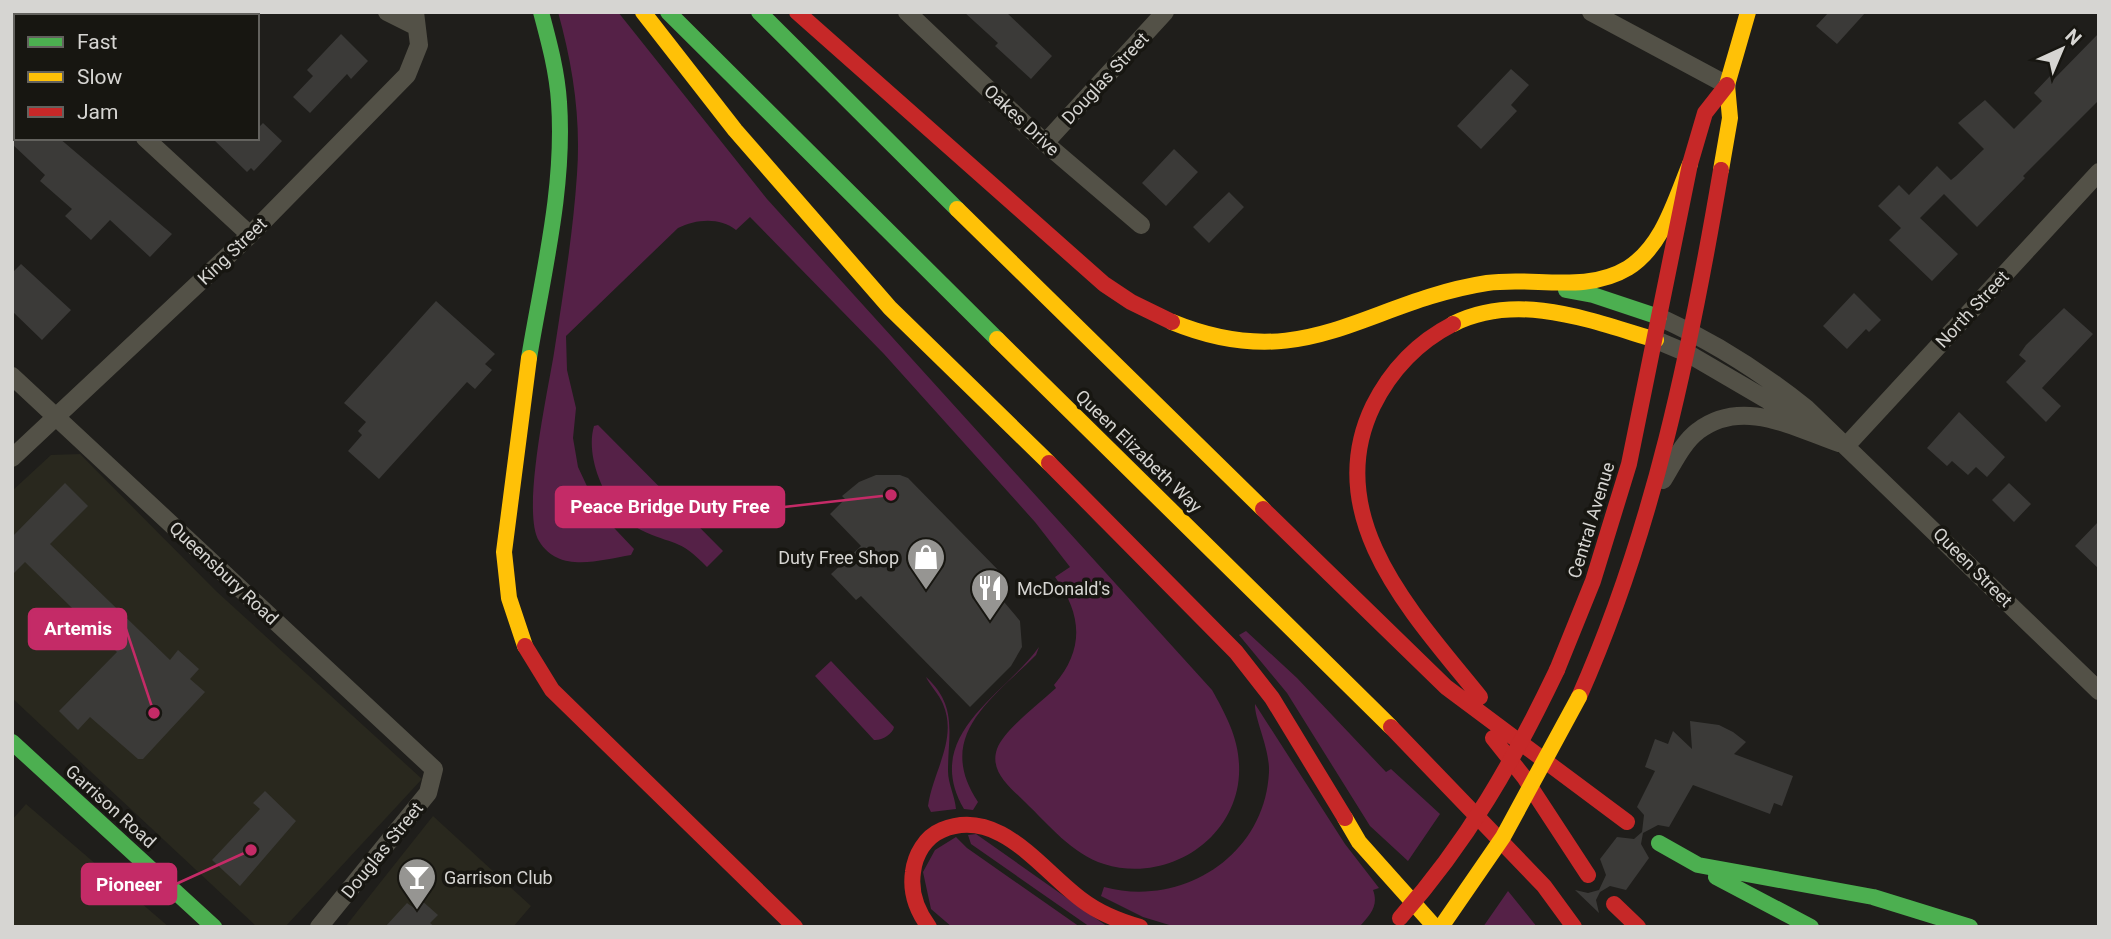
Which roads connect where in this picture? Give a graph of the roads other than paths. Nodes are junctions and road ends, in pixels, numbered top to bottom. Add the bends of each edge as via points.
1 (387, 12) edge
2 (541, 12) edge
3 (643, 12) edge
4 (668, 12) edge
5 (759, 12) edge
6 (797, 12) edge
7 (906, 12) edge
8 (1165, 12) edge
9 (1591, 12) edge
10 (1748, 12) edge
11 (415, 19) edge
12 (1727, 85) junction
13 (147, 140) edge
14 (1045, 143) junction
15 (1690, 163) junction
16 (2099, 172) edge
17 (1141, 225) dead end
18 (250, 235) junction
19 (1524, 282) junction
20 (1659, 317) junction
21 (1692, 332) junction
22 (1656, 340) junction
23 (1687, 353) junction
24 (12, 376) edge
25 (56, 416) junction
26 (1846, 446) junction
27 (12, 458) edge
28 (1655, 492) junction
29 (1446, 687) junction
30 (2097, 687) edge
31 (1507, 731) junction
32 (12, 743) edge
33 (434, 769) joint
34 (1627, 822) dead end
35 (1660, 843) dead end
36 (1684, 858) junction
37 (1588, 875) dead end
38 (1412, 904) junction
39 (1614, 904) dead end
40 (1396, 922) edge
41 (214, 927) edge
42 (319, 927) edge
43 (795, 927) edge
44 (929, 927) edge
45 (1140, 927) edge
46 (1435, 927) edge
47 (1441, 927) edge
48 (1574, 927) edge
49 (1638, 927) edge
50 (1811, 927) edge
51 (1970, 927) edge

1 - 11 street
2 - 43 main road via 561,97 562,143 552,237 529,357 504,542 506,586 518,630 527,653 552,690
3 - 38 main road via 735,130 890,308 1236,652 1272,698 1359,842
4 - 48 main road, Queen Elizabeth Way via 1368,704 1544,886
5 - 29 main road
6 - 19 main road via 1104,284 1134,306 1194,333 1225,341 1280,342 1339,331 1461,288
7 - 14 street, Oakes Drive
8 - 14 street, Douglas Street
9 - 12 street
10 - 12 main road, Central Avenue
11 - 18 street, King Street via 419,45 407,75
12 - 15 main road, Central Avenue via 1705,113
12 - 21 main road, Central Avenue via 1730,118
13 - 18 street
14 - 17 street, Oakes Drive
15 - 19 main road via 1653,247 1631,266 1600,279
15 - 20 main road, Central Avenue
16 - 26 street, North Street
18 - 25 street, King Street
19 - 20 main road via 1593,295
20 - 21 street, Queen Street
20 - 22 main road, Central Avenue
21 - 23 main road, Central Avenue
21 - 26 street, Queen Street via 1773,381
22 - 23 street, Queen Street
22 - 31 main road via 1548,311 1489,313 1457,322 1419,345 1371,404 1356,476 1357,500 1373,550 1403,600
22 - 38 main road, Central Avenue, bridge via 1613,523 1557,670 1475,824
23 - 26 street, Queen Street
23 - 28 main road, Central Avenue
24 - 25 street, Queensbury Road
25 - 27 street, King Street
25 - 33 street, Queensbury Road
26 - 28 street via 1757,415 1733,415 1697,431
26 - 30 street, Queen Street
28 - 47 main road, Central Avenue, bridge via 1622,594 1579,697 1518,811
29 - 31 main road
29 - 37 main road via 1524,777
31 - 34 main road
32 - 41 main road, Garrison Road
33 - 42 street, Douglas Street via 428,793
35 - 36 main road
36 - 50 main road
36 - 51 main road via 1698,865 1873,897
38 - 40 main road, Central Avenue, bridge
38 - 46 main road
39 - 49 main road
44 - 45 main road via 913,895 917,856 940,830 968,822 1001,834 1099,912

